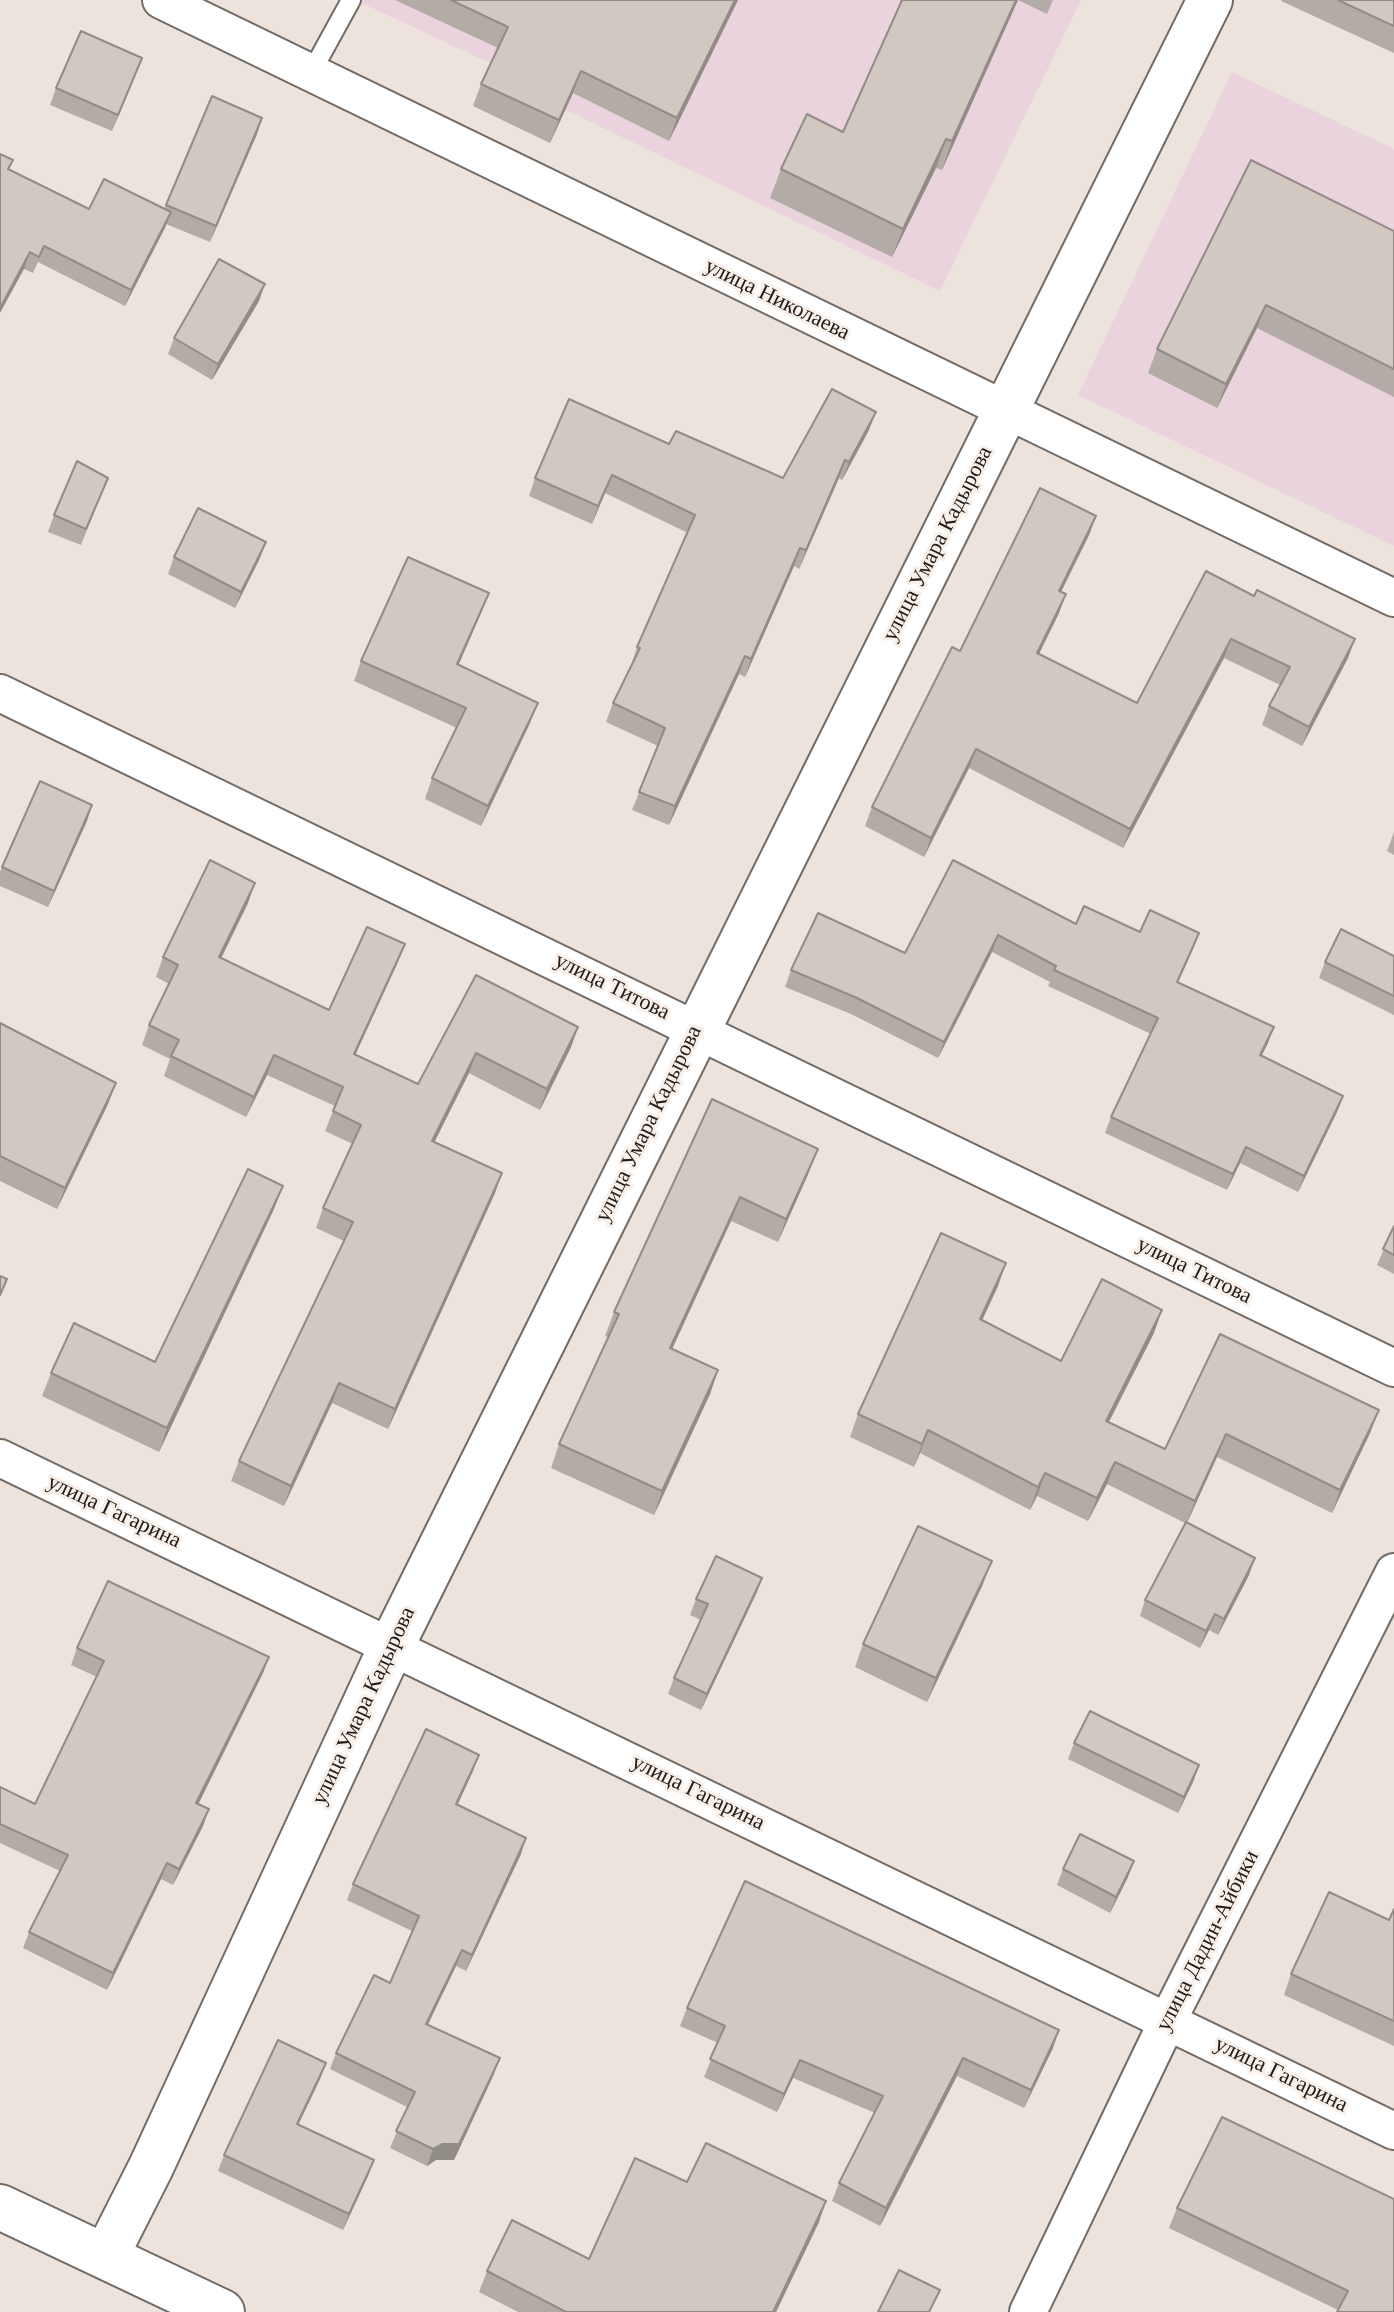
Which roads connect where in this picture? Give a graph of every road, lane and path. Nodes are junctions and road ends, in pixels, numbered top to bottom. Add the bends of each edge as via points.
1 (161, 0) edge
2 (351, 0) edge
3 (1210, 0) edge
4 (311, 73) junction
5 (1005, 411) junction
6 (1394, 598) edge
7 (0, 693) edge
8 (697, 1028) junction
9 (1394, 1368) edge
10 (0, 1458) edge
11 (1394, 1572) edge
12 (392, 1645) junction
13 (1168, 2020) junction
14 (1394, 2131) edge
15 (0, 2207) edge
16 (106, 2256) junction
17 (222, 2312) edge
18 (1028, 2312) edge

1 - 4 street, улица Николаева
2 - 4 lane
3 - 5 street, улица Умара Кадырова
4 - 5 street, улица Николаева
5 - 6 street, улица Николаева
5 - 8 street, улица Умара Кадырова
7 - 8 street, улица Титова
8 - 9 street, улица Титова
8 - 12 street, улица Умара Кадырова
10 - 12 street, улица Гагарина
11 - 13 street, улица Дадин-Айбики
12 - 13 street, улица Гагарина
12 - 16 street, улица Умара Кадырова
13 - 14 street, улица Гагарина
13 - 18 street, улица Дадин-Айбики
15 - 16 street
16 - 17 street

